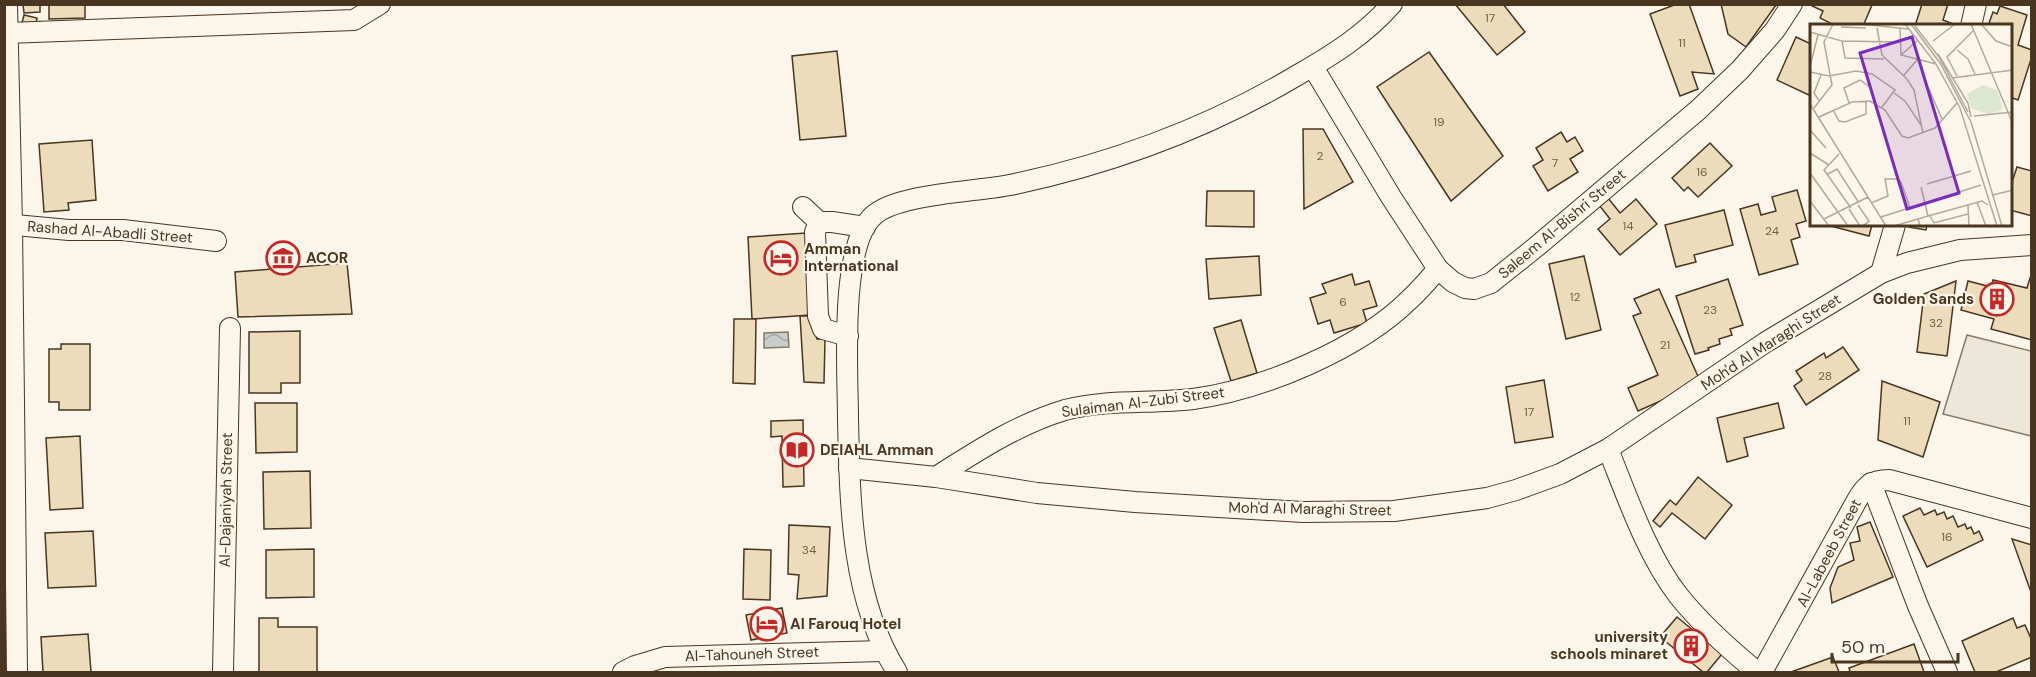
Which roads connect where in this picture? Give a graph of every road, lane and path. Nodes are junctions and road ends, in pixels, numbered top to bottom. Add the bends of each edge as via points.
1 (7, 4) edge
2 (380, 4) edge
3 (1392, 4) edge
4 (1792, 4) edge
5 (1976, 4) edge
6 (1971, 24) edge
7 (7, 33) junction
8 (1313, 67) junction
9 (803, 207) dead end
10 (819, 222) junction
11 (8, 224) edge
12 (1895, 226) edge
13 (866, 227) junction
14 (216, 241) dead end
15 (2031, 245) edge
16 (1438, 269) junction
17 (1881, 273) junction
18 (230, 328) dead end
19 (848, 336) junction
20 (1608, 449) junction
21 (849, 468) junction
22 (936, 477) junction
23 (1871, 483) junction
24 (2030, 513) edge
25 (883, 651) junction
26 (17, 672) edge
27 (223, 672) edge
28 (623, 672) edge
29 (897, 672) edge
30 (1757, 672) edge
31 (1762, 672) edge
32 (1947, 672) edge

1 - 7 street
2 - 7 street via 354,20
3 - 8 street via 1355,39
4 - 16 street, Saleem Al-Bishri Street via 1740,70 1698,110 1491,283 1465,288
5 - 6 street
7 - 11 street
8 - 13 street via 1218,118 1176,135 1077,169 1013,185 911,199 886,207 872,216
8 - 16 street, Saleem Al-Bishri Street
9 - 10 street
10 - 13 street
10 - 19 street via 815,232 818,316 823,329
11 - 14 street, Rashad Al-Abadli Street via 123,230
11 - 26 street
12 - 17 street
13 - 19 street via 853,263
15 - 17 street, Moh'd Al Maraghi Street via 1960,250
16 - 22 street, Sulaiman Al-Zubi Street via 1409,301 1374,328 1307,365 1214,395 1067,410 1017,429
17 - 20 street, Moh'd Al Maraghi Street via 1766,342
18 - 27 street, Al-Dajaniyah Street
19 - 21 street
20 - 22 street, Moh'd Al Maraghi Street via 1560,474 1516,490 1394,511 1303,512 1135,502 1037,493
20 - 30 street via 1637,520 1677,594
21 - 22 street, Moh'd Al Maraghi Street
21 - 25 street via 864,592
23 - 24 street, Al-Labeeb Street via 1889,480
23 - 31 street, Al-Labeeb Street via 1856,502
23 - 32 street
25 - 28 street, Al-Tahouneh Street via 665,657
25 - 29 street

